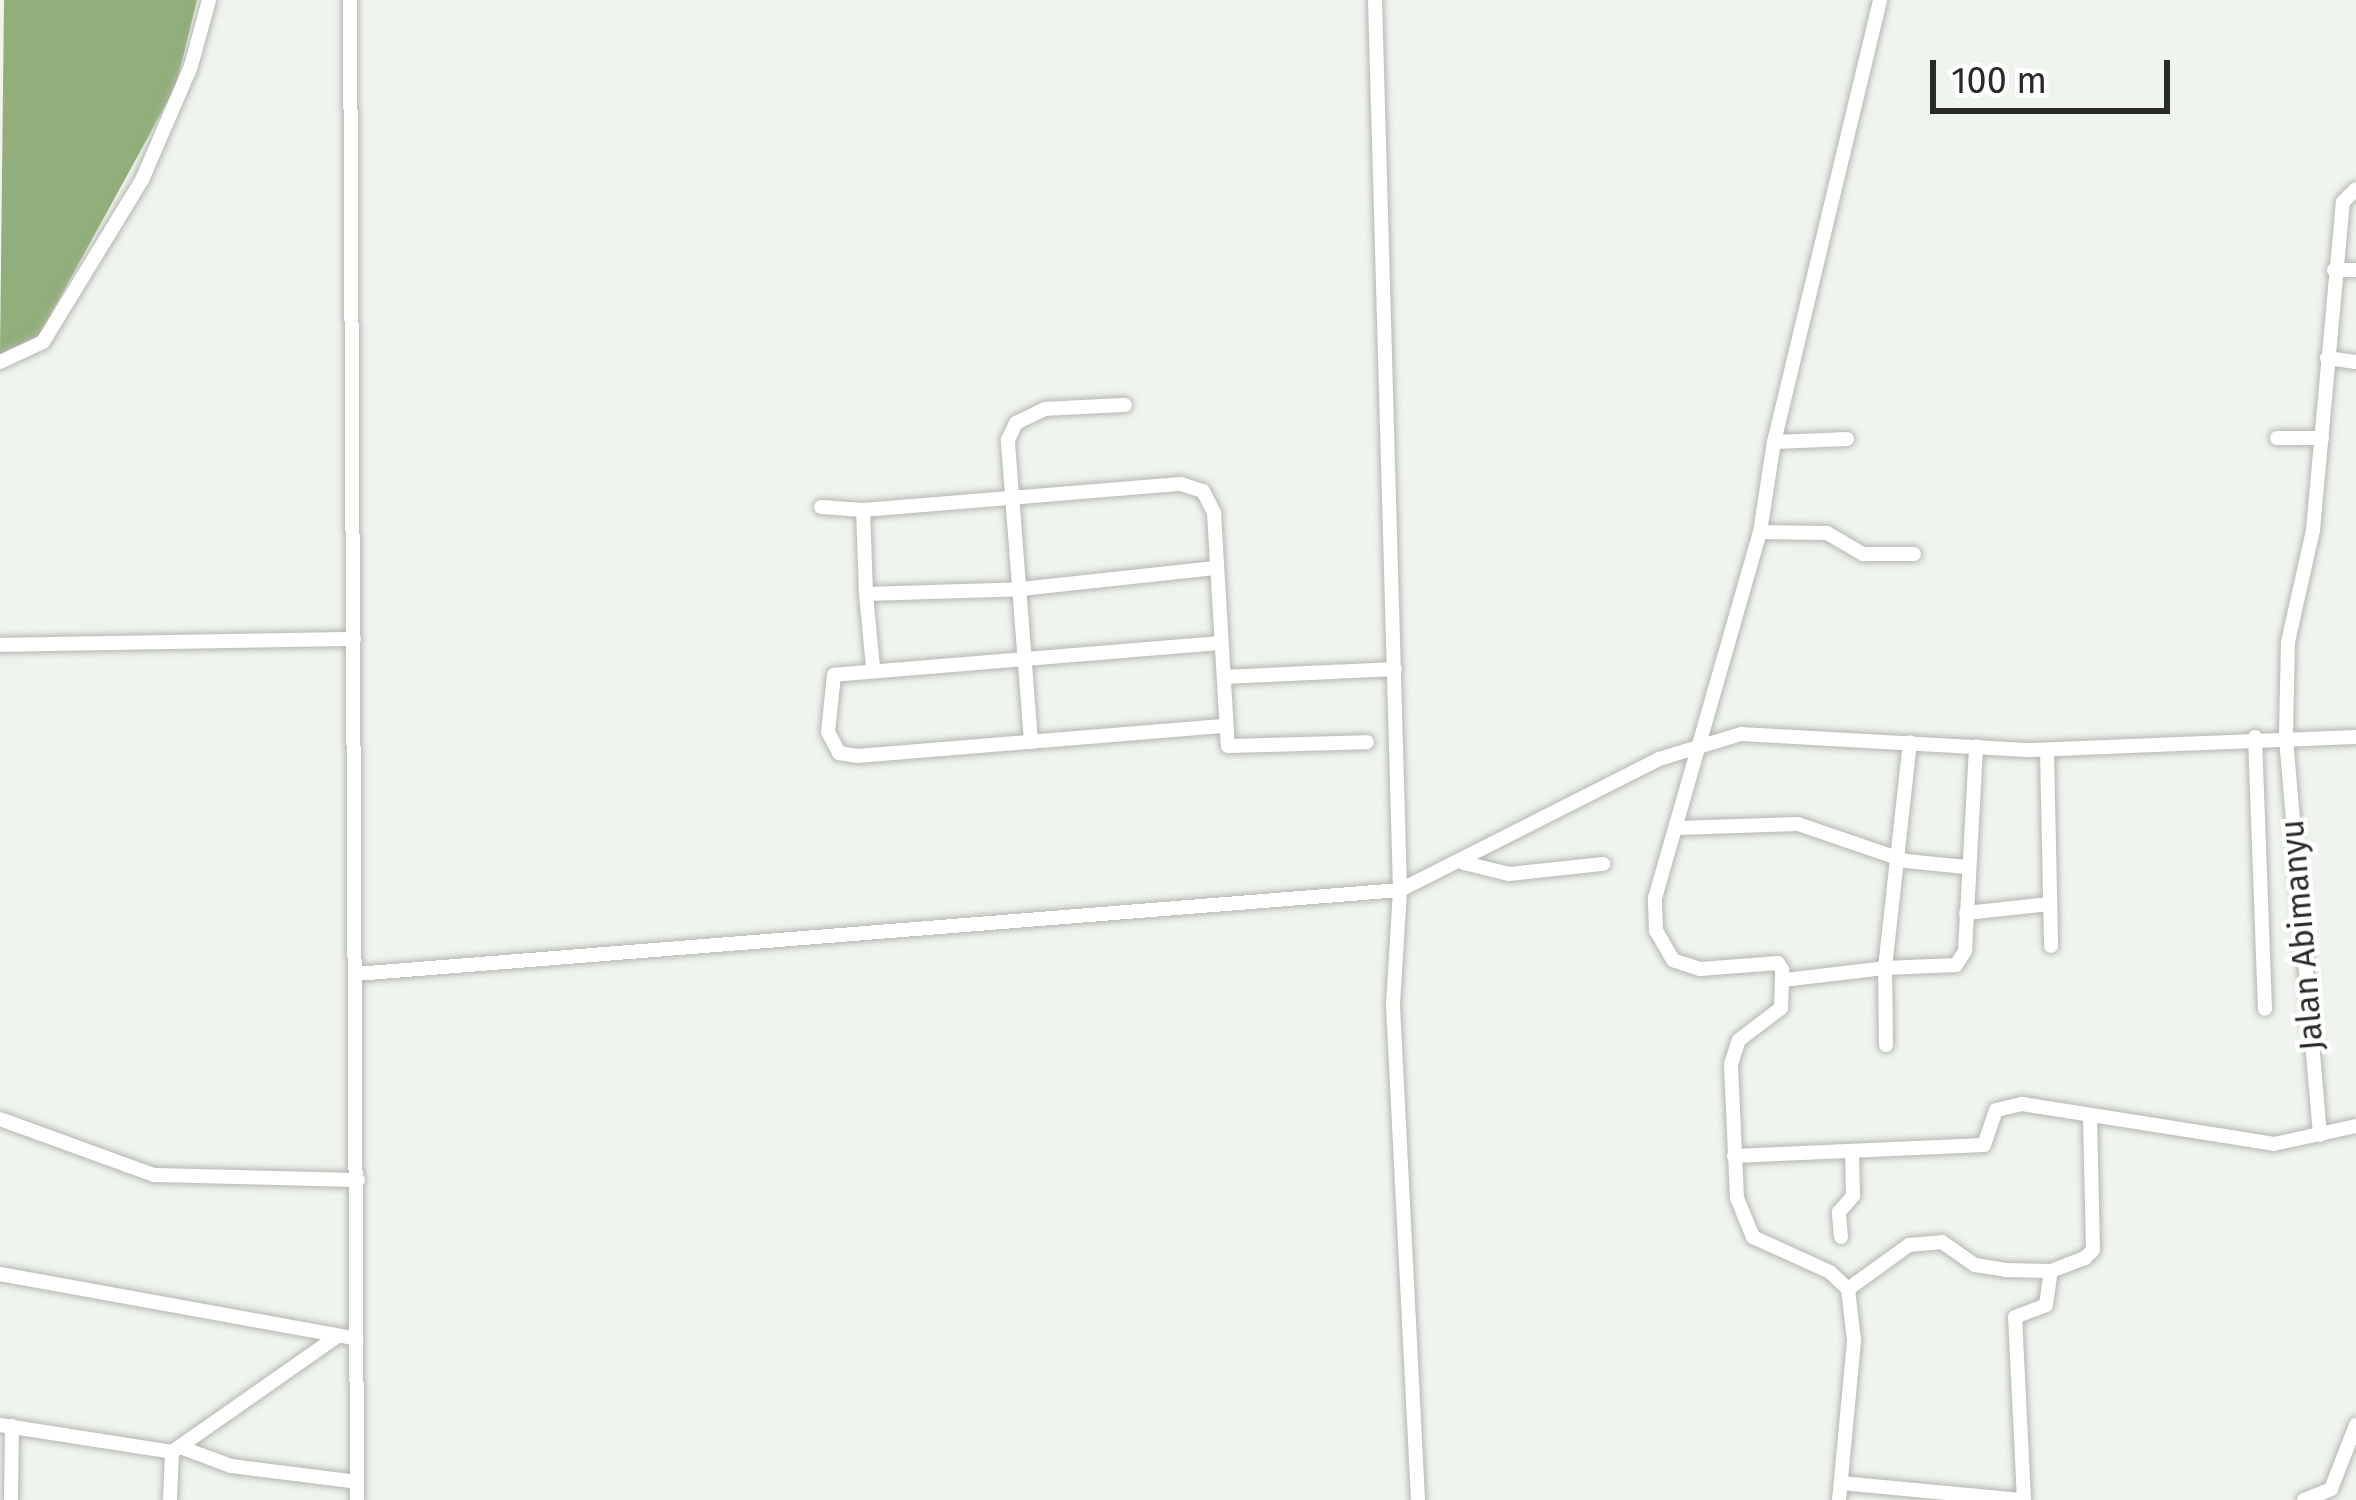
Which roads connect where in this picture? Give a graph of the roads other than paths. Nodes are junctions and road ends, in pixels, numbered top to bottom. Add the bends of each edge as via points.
1 (209, 0) edge
2 (350, 0) edge
3 (1375, 0) edge
4 (1880, 0) edge
5 (2356, 189) edge
6 (2334, 269) junction
7 (2356, 270) edge
8 (2327, 358) junction
9 (0, 362) edge
10 (2356, 362) edge
11 (1125, 405) dead end
12 (2276, 438) dead end
13 (2321, 438) junction
14 (1847, 439) dead end
15 (1774, 442) junction
16 (1018, 502) junction
17 (821, 508) dead end
18 (863, 510) junction
19 (1760, 532) junction
20 (1915, 554) dead end
21 (1215, 568) junction
22 (1021, 590) junction
23 (866, 594) junction
24 (354, 639) junction
25 (1220, 643) junction
26 (0, 645) edge
27 (1028, 658) junction
28 (873, 668) junction
29 (1395, 669) junction
30 (1224, 677) junction
31 (1225, 726) junction
32 (2286, 735) junction
33 (2255, 736) junction
34 (2356, 737) edge
35 (1705, 741) junction
36 (1031, 742) junction
37 (1367, 742) dead end
38 (1910, 742) junction
39 (1976, 746) junction
40 (2047, 750) junction
41 (1678, 828) junction
42 (1894, 857) junction
43 (1464, 863) junction
44 (1603, 864) dead end
45 (1966, 867) junction
46 (1400, 890) junction
47 (2050, 904) junction
48 (1966, 913) junction
49 (2051, 946) dead end
50 (1885, 968) junction
51 (356, 974) junction
52 (1784, 980) junction
53 (2265, 1009) dead end
54 (1886, 1045) dead end
55 (2090, 1117) junction
56 (0, 1119) edge
57 (2356, 1126) edge
58 (2320, 1135) junction
59 (1852, 1151) junction
60 (1734, 1156) junction
61 (358, 1180) junction
62 (1840, 1237) dead end
63 (2051, 1270) junction
64 (0, 1274) edge
65 (1848, 1289) junction
66 (336, 1337) junction
67 (356, 1339) junction
68 (6, 1425) edge
69 (2356, 1425) edge
70 (176, 1449) junction
71 (357, 1482) junction
72 (1840, 1483) junction
73 (11, 1500) edge
74 (170, 1500) edge
75 (357, 1500) edge
76 (1418, 1500) edge
77 (1839, 1500) edge
78 (2022, 1500) edge
79 (2304, 1500) edge

1 - 9 street via 142,180 44,342
2 - 24 street
3 - 29 street
4 - 15 street
5 - 6 street, Jalan Abimanyu via 2343,202
6 - 7 street
6 - 8 street, Jalan Abimanyu
8 - 10 street
8 - 13 street, Jalan Abimanyu
11 - 16 street via 1045,409 1016,423 1008,440
12 - 13 street
13 - 32 street, Jalan Abimanyu via 2313,530 2288,642
14 - 15 street
15 - 19 street
16 - 18 street
16 - 21 street via 1181,484 1203,491 1214,513
16 - 22 street
17 - 18 street
18 - 23 street
19 - 20 street via 1827,533 1863,554
19 - 35 street
21 - 22 street
21 - 25 street
22 - 23 street
22 - 27 street
23 - 28 street
24 - 26 street
24 - 51 street
25 - 27 street
25 - 30 street
27 - 28 street
27 - 36 street
28 - 36 street via 834,675 828,732 838,753
29 - 30 street
29 - 46 street
30 - 31 street
31 - 36 street
31 - 37 street via 1228,746
32 - 33 street
32 - 34 street
32 - 58 street, Jalan Abimanyu
33 - 40 street
33 - 53 street
35 - 38 street via 1741,734
35 - 41 street
35 - 43 street
38 - 39 street
38 - 42 street
39 - 40 street
39 - 45 street
40 - 47 street
41 - 42 street via 1798,824
41 - 52 street via 1655,898 1656,932 1672,960 1700,969 1778,963
42 - 45 street
42 - 50 street
43 - 44 street via 1509,874
43 - 46 street
45 - 48 street
46 - 51 street
46 - 76 street via 1393,1006
47 - 48 street
47 - 49 street
48 - 50 street via 1965,951 1956,965
50 - 52 street
50 - 54 street
51 - 61 street
52 - 60 street via 1780,1008 1739,1040 1731,1064
55 - 58 street via 2274,1144
55 - 59 street via 2006,1106 1993,1115 1984,1145
55 - 63 street via 2093,1250
56 - 61 street via 154,1175
57 - 58 street
59 - 60 street
59 - 62 street via 1852,1196 1839,1212
60 - 65 street via 1740,1217 1753,1237 1830,1272
61 - 67 street
63 - 65 street via 1984,1268 1963,1250 1925,1243 1882,1259
63 - 78 street via 2046,1305 2015,1317
64 - 66 street
65 - 72 street via 1854,1340
66 - 67 street
66 - 70 street
67 - 71 street
68 - 70 street
68 - 73 street
69 - 79 street via 2330,1489
70 - 71 street via 231,1466
70 - 74 street
71 - 75 street
72 - 77 street
72 - 78 street

